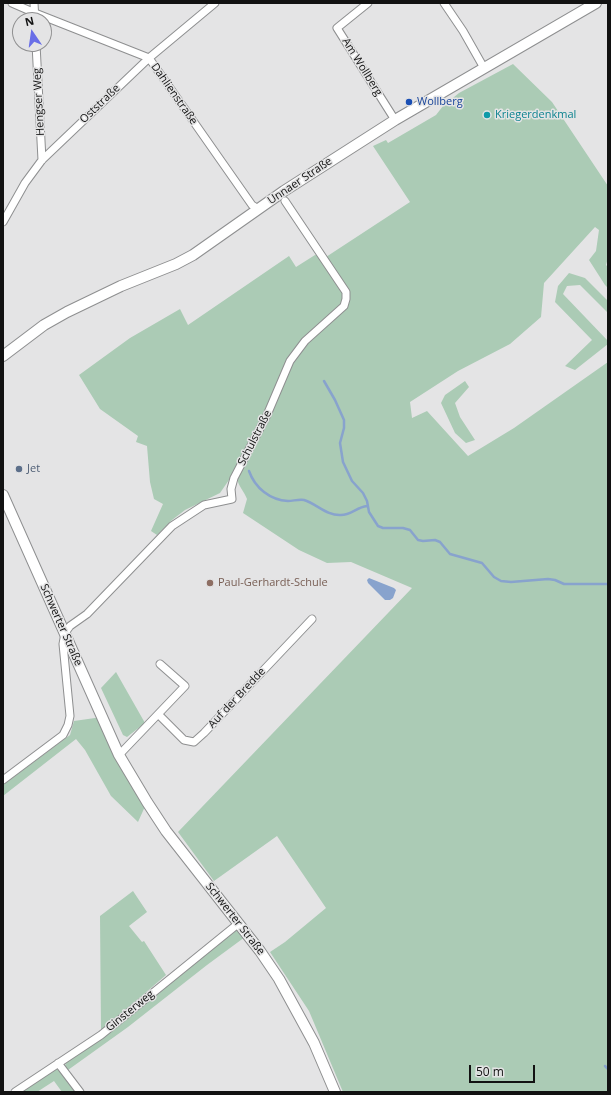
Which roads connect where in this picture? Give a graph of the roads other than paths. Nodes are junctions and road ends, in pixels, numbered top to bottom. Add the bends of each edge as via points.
1 (12, 3) edge
2 (215, 3) edge
3 (368, 3) edge
4 (444, 3) edge
5 (596, 3) edge
6 (27, 12) edge
7 (52, 23) edge
8 (36, 52) edge
9 (149, 58) junction
10 (484, 68) junction
11 (395, 120) junction
12 (42, 160) junction
13 (285, 200) dead end
14 (258, 209) junction
15 (3, 222) edge
16 (3, 356) edge
17 (3, 495) edge
18 (312, 618) dead end
19 (65, 633) junction
20 (160, 664) dead end
21 (159, 715) junction
22 (119, 755) junction
23 (3, 780) edge
24 (239, 923) junction
25 (58, 1063) junction
26 (15, 1092) edge
27 (80, 1092) edge
28 (335, 1092) edge

1 - 6 street, Dahlienstraße
2 - 9 street, Oststraße
3 - 11 street, Am Wollberg via 337,28
4 - 10 street
5 - 10 main road, Unnaer Straße
7 - 9 street, Dahlienstraße
8 - 12 street, Hengser Weg
9 - 12 street, Oststraße
9 - 14 street, Dahlienstraße via 252,205
10 - 11 main road, Unnaer Straße
11 - 14 main road, Unnaer Straße
12 - 15 street, Oststraße via 25,182
13 - 19 street, Schulstraße via 346,292 344,306 305,341 290,361 267,415 234,478 232,499 204,505 172,526 87,614 70,626
14 - 16 main road, Unnaer Straße via 176,264 121,286 67,312
17 - 19 main road, Schwerter Straße
18 - 21 street, Auf der Bredde via 194,742 184,740
19 - 22 main road, Schwerter Straße
19 - 23 street via 63,644 70,716 68,725 63,735
20 - 21 street via 185,686
21 - 22 street
22 - 24 main road, Schwerter Straße via 166,831
24 - 25 street, Ginsterweg via 101,1035
24 - 28 main road, Schwerter Straße via 260,951 299,1014
25 - 26 street, Ginsterweg
25 - 27 street

